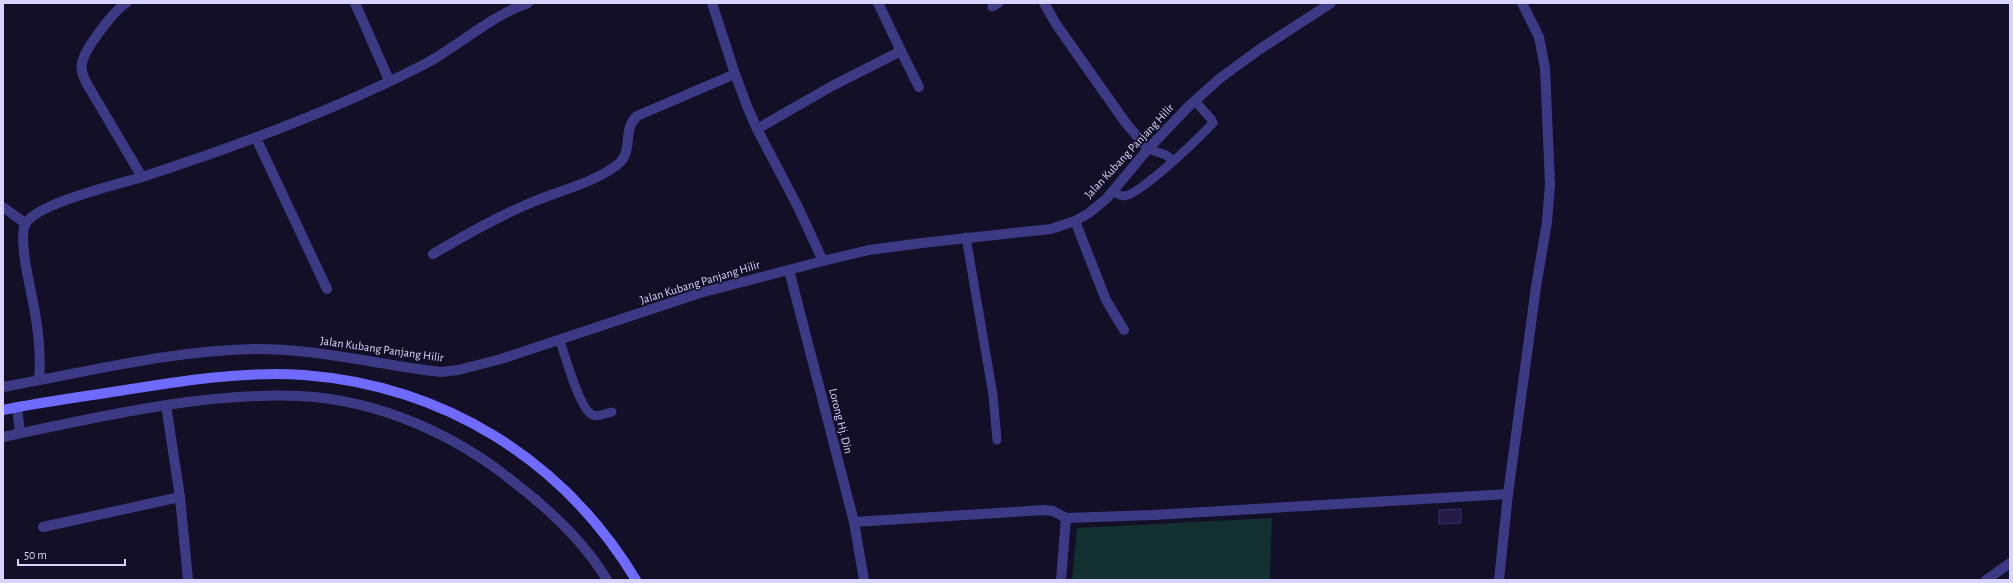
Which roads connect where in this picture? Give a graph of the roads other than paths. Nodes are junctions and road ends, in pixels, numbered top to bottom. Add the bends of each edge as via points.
1 (126, 3) edge
2 (355, 3) edge
3 (528, 3) edge
4 (712, 3) edge
5 (878, 3) edge
6 (1044, 3) edge
7 (1331, 3) edge
8 (1522, 3) edge
9 (900, 51) junction
10 (735, 74) junction
11 (389, 80) junction
12 (919, 87) dead end
13 (1194, 101) junction
14 (757, 129) junction
15 (256, 138) junction
16 (1148, 149) junction
17 (1173, 161) junction
18 (142, 177) junction
19 (1113, 191) junction
20 (3, 207) edge
21 (1075, 221) junction
22 (25, 224) junction
23 (966, 238) junction
24 (433, 254) dead end
25 (823, 261) junction
26 (789, 270) junction
27 (327, 289) dead end
28 (1124, 330) dead end
29 (560, 341) junction
30 (40, 380) junction
31 (3, 387) edge
32 (166, 405) junction
33 (17, 407) junction
34 (3, 410) edge
35 (612, 412) dead end
36 (20, 433) junction
37 (3, 437) edge
38 (997, 440) dead end
39 (1508, 494) junction
40 (180, 497) junction
41 (1066, 518) junction
42 (854, 522) junction
43 (42, 527) dead end
44 (2010, 562) edge
45 (188, 580) edge
46 (607, 580) edge
47 (636, 580) edge
48 (864, 580) edge
49 (1061, 580) edge
50 (1499, 580) edge
51 (1986, 580) edge

1 - 18 street via 116,10 102,29 82,62 82,70 87,84
2 - 11 street
3 - 11 street via 496,19 423,65
4 - 10 street
5 - 9 street
6 - 16 street via 1125,122
7 - 13 street, Jalan Kubang Panjang Hilir via 1260,49
8 - 39 street via 1539,37 1544,68 1550,184 1547,222
9 - 12 street
9 - 14 street
10 - 14 street
10 - 24 street via 637,116 630,125 627,149 623,158 619,164 606,172 526,205
11 - 15 street via 308,118
13 - 16 street, Jalan Kubang Panjang Hilir
13 - 17 lane via 1212,123
14 - 25 street
15 - 18 street
15 - 27 street
16 - 17 lane via 1166,155
16 - 19 street, Jalan Kubang Panjang Hilir
17 - 19 lane via 1131,194 1120,196
18 - 22 street via 66,200 33,216
19 - 21 street, Jalan Kubang Panjang Hilir via 1089,213
20 - 22 street
21 - 23 street, Jalan Kubang Panjang Hilir via 1051,229
21 - 28 street via 1106,300
22 - 30 street via 23,244 41,356
23 - 25 street, Jalan Kubang Panjang Hilir via 869,250
23 - 38 lane via 993,395
25 - 26 street, Jalan Kubang Panjang Hilir
26 - 29 street, Jalan Kubang Panjang Hilir via 700,293
26 - 42 street, Lorong Hj. Din
29 - 30 street, Jalan Kubang Panjang Hilir via 480,365 441,372 302,351 257,350 137,362
29 - 35 lane via 582,403 590,414 596,416
30 - 31 street, Jalan Kubang Panjang Hilir
32 - 36 street
32 - 40 street
32 - 46 street via 221,398 300,396 345,402 434,430 494,465 551,511 598,564
33 - 34 main road
33 - 36 street
33 - 47 main road via 180,381 253,374 302,375 346,380 399,392 447,410 523,454 559,483 585,509 621,555
36 - 37 street
39 - 41 street
39 - 50 street
40 - 43 street
40 - 45 street
41 - 42 street via 1053,511 1044,510
41 - 49 street
42 - 48 street, Lorong Hj. Din
44 - 51 street

